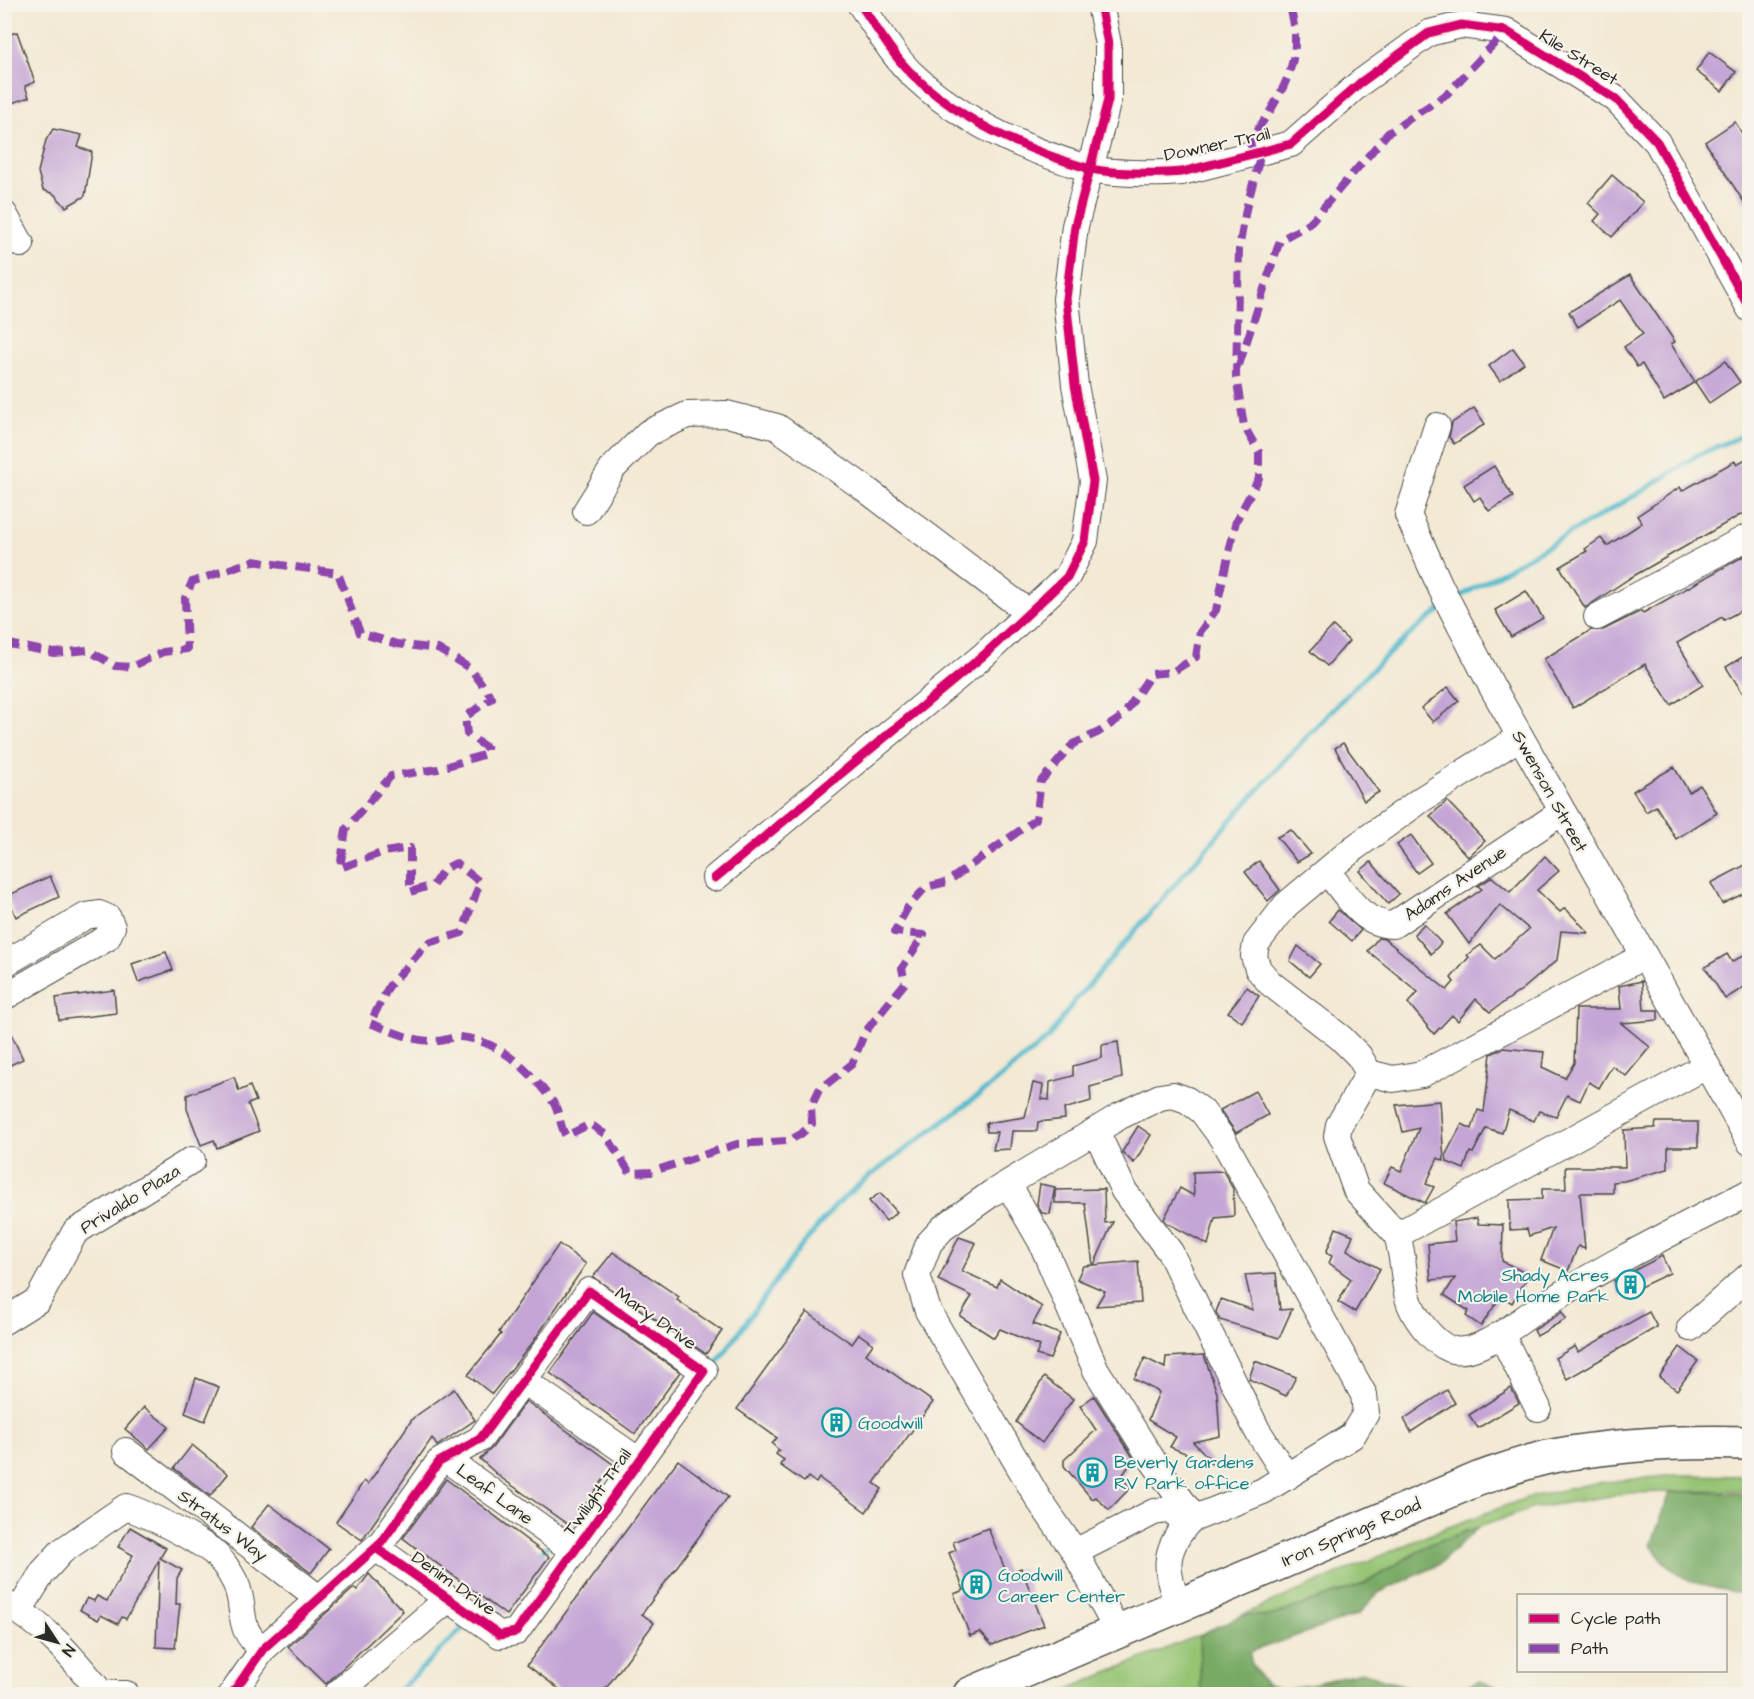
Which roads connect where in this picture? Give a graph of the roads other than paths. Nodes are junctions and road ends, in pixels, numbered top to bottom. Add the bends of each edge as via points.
1 (860, 4) edge
2 (1100, 4) edge
3 (1424, 36) joint
4 (1089, 169) junction
5 (4, 214) edge
6 (21, 244) dead end
7 (1749, 309) edge
8 (1437, 426) dead end
9 (586, 511) dead end
10 (1749, 536) edge
11 (1028, 612) junction
12 (1597, 617) dead end
13 (1520, 737) junction
14 (1562, 812) junction
15 (1327, 871) junction
16 (715, 878) dead end
17 (1644, 956) junction
18 (4, 964) edge
19 (4, 998) edge
20 (1706, 1066) junction
21 (1369, 1073) junction
22 (1096, 1131) junction
23 (1749, 1143) edge
24 (192, 1160) dead end
25 (1008, 1184) junction
26 (1749, 1192) edge
27 (1397, 1235) junction
28 (1749, 1275) edge
29 (4, 1321) edge
30 (1690, 1328) dead end
31 (1501, 1334) junction
32 (704, 1371) joint
33 (524, 1381) junction
34 (1538, 1408) dead end
35 (1749, 1443) edge
36 (126, 1451) dead end
37 (446, 1459) junction
38 (639, 1461) junction
39 (1287, 1477) junction
40 (1192, 1519) junction
41 (376, 1548) junction
42 (574, 1551) junction
43 (1075, 1552) junction
44 (320, 1599) junction
45 (448, 1599) junction
46 (1178, 1606) junction
47 (12, 1607) edge
48 (516, 1632) joint
49 (1118, 1632) junction
50 (263, 1649) junction
51 (102, 1694) edge
52 (126, 1695) edge
53 (232, 1695) edge
54 (337, 1695) edge
55 (970, 1695) edge

1 - 4 street, Downer Trail via 914,76 957,110 1008,138
2 - 4 street via 1108,44 1108,100
3 - 4 street, Downer Trail via 1360,83 1291,144 1166,174
3 - 7 street, Kile Street via 1461,25 1506,31 1616,99 1657,142
4 - 11 street via 1075,226 1066,299 1075,385 1093,481 1091,501 1085,541 1067,577
5 - 6 street
8 - 13 street, Swenson Street via 1408,515 1441,588
9 - 11 street via 613,468 648,433 687,415 727,414 777,427
10 - 12 street
11 - 16 street via 984,655
13 - 14 street, Swenson Street
13 - 15 street via 1422,799
14 - 15 street, Adams Avenue via 1393,925 1380,925 1365,917
14 - 17 street, Swenson Street
15 - 21 street via 1286,905 1256,944 1254,956 1258,969 1270,983 1341,1038
17 - 20 street, Swenson Street
17 - 21 street via 1422,1074 1393,1079
18 - 19 street via 86,916 99,914 108,918 112,927 107,938
20 - 23 street, Swenson Street
20 - 27 street
21 - 27 street via 1339,1125 1339,1146 1356,1190
22 - 25 street
22 - 39 street via 1124,1191 1170,1252 1257,1430
22 - 39 street via 1160,1097 1173,1095 1187,1100 1202,1111 1222,1138 1294,1266 1364,1395 1366,1413 1352,1436
24 - 29 street, Privaldo Plaza via 75,1232 38,1300
25 - 40 street via 1041,1241 1096,1370
25 - 43 street via 943,1228 929,1243 917,1275 928,1311 1039,1500
26 - 31 street via 1622,1259
27 - 31 street via 1404,1257 1408,1298 1431,1335 1452,1350 1469,1350
28 - 30 street
31 - 34 street
32 - 33 street, Mary Drive via 589,1291
32 - 38 street, Twilight Trail
33 - 37 street via 480,1439
33 - 38 street
35 - 46 main road, Iron Springs Road via 1685,1441 1551,1457 1478,1479
36 - 44 street, Stratus Way
37 - 41 street via 439,1462
37 - 42 street, Leaf Lane
38 - 42 street, Twilight Trail
39 - 40 street via 1263,1491
40 - 43 street via 1168,1510 1154,1512
40 - 46 street via 1169,1551 1168,1576
41 - 44 street
41 - 45 street, Denim Drive
42 - 48 street, Twilight Trail
43 - 49 street
44 - 50 street
45 - 48 street, Denim Drive via 500,1635
45 - 54 street
46 - 49 main road, Iron Springs Road
47 - 50 street via 62,1551 126,1507 212,1551 226,1565 237,1587 245,1631
47 - 51 street via 63,1645
49 - 55 main road, Iron Springs Road
50 - 53 street
51 - 52 street

